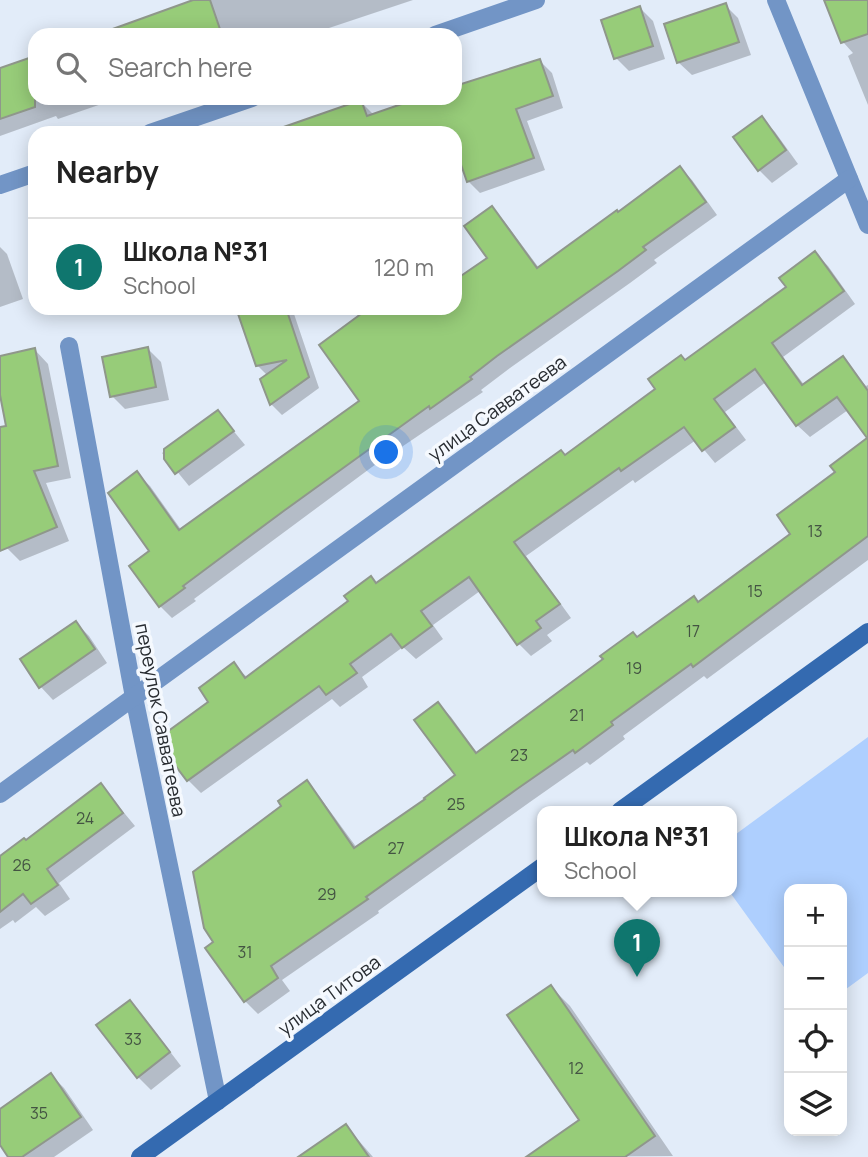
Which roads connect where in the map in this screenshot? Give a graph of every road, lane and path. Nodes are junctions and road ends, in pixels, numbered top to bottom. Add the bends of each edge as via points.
1 (536, 0) edge
2 (776, 0) edge
3 (455, 28) edge
4 (232, 105) edge
5 (170, 126) edge
6 (28, 175) edge
7 (849, 179) junction
8 (0, 185) edge
9 (868, 225) edge
10 (69, 346) dead end
11 (868, 632) edge
12 (134, 696) junction
13 (0, 794) edge
14 (627, 806) edge
15 (537, 871) edge
16 (218, 1101) junction
17 (140, 1157) edge

1 - 3 street
2 - 7 street
4 - 5 street
6 - 8 street
7 - 9 street
7 - 12 street, улица Савватеева
10 - 12 street, переулок Савватеева
11 - 14 main road
12 - 13 street, улица Савватеева
12 - 16 street, переулок Савватеева
15 - 16 main road, улица Титова
16 - 17 main road, улица Титова

